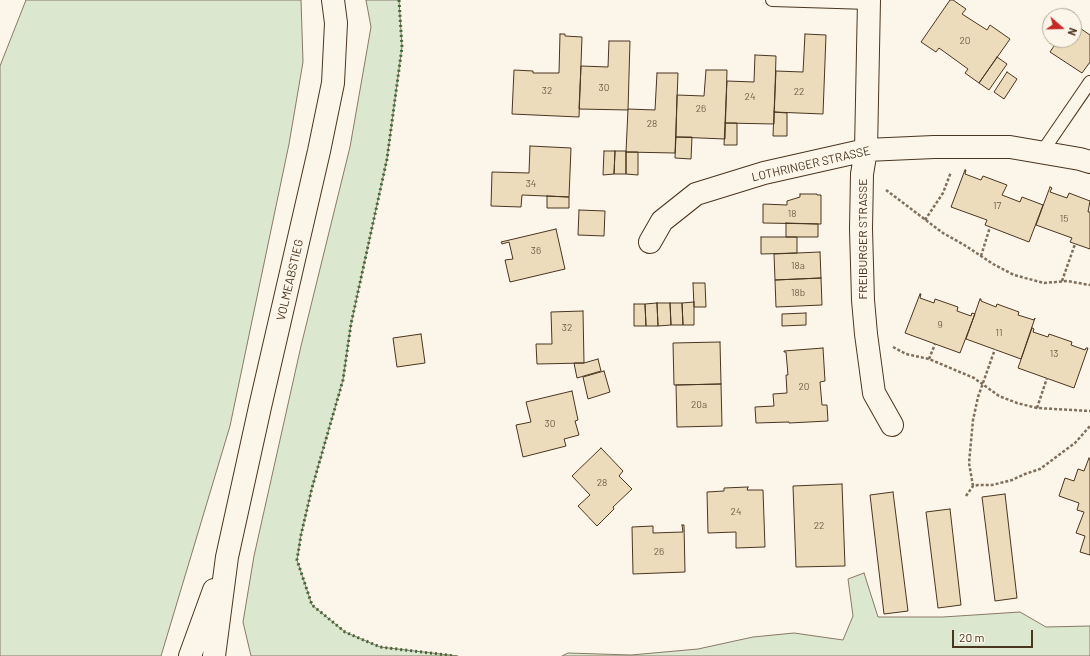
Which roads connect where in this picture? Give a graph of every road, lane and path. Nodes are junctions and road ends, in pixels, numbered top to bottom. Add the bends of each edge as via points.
1 (333, 0) edge
2 (772, 0) edge
3 (869, 1) edge
4 (1090, 82) edge
5 (953, 147) junction
6 (866, 150) junction
7 (1042, 152) junction
8 (1090, 162) edge
9 (862, 174) junction
10 (925, 220) junction
11 (990, 227) dead end
12 (650, 242) dead end
13 (1075, 244) dead end
14 (981, 256) junction
15 (1062, 282) junction
16 (1090, 285) edge
17 (866, 334) junction
18 (935, 344) dead end
19 (995, 349) dead end
20 (929, 359) junction
21 (1047, 378) dead end
22 (983, 385) junction
23 (1037, 408) junction
24 (1090, 412) edge
25 (892, 425) dead end
26 (1090, 426) edge
27 (973, 486) junction
28 (966, 496) dead end
29 (227, 557) junction
30 (217, 650) edge
31 (190, 656) edge

1 - 29 street, VOLMEABSTIEG via 336,24 333,83
2 - 3 lane
3 - 6 street, FREIBURGER STRASSE
4 - 7 lane
5 - 6 street, LOTHRINGER STRASSE
5 - 7 street, LOTHRINGER STRASSE via 1010,147
5 - 10 path via 953,167 944,193
6 - 9 street, FREIBURGER STRASSE
6 - 12 street, LOTHRINGER STRASSE via 764,173 696,194 662,221
7 - 8 street, LOTHRINGER STRASSE
9 - 10 path
9 - 17 street, FREIBURGER STRASSE via 860,229
10 - 14 path
11 - 14 path
13 - 15 path
14 - 15 path via 1014,275 1044,283
15 - 16 path
17 - 20 path via 906,354
17 - 25 street, FREIBURGER STRASSE via 874,393
18 - 20 path
19 - 22 path
20 - 22 path via 974,378
21 - 23 path
22 - 23 path via 999,396
22 - 27 path via 978,397 970,441 969,463
23 - 24 path
26 - 27 path via 1075,443 1040,469 1012,480
27 - 28 path
29 - 30 street, VOLMEABSTIEG
29 - 31 street, VOLMEABSTIEG

